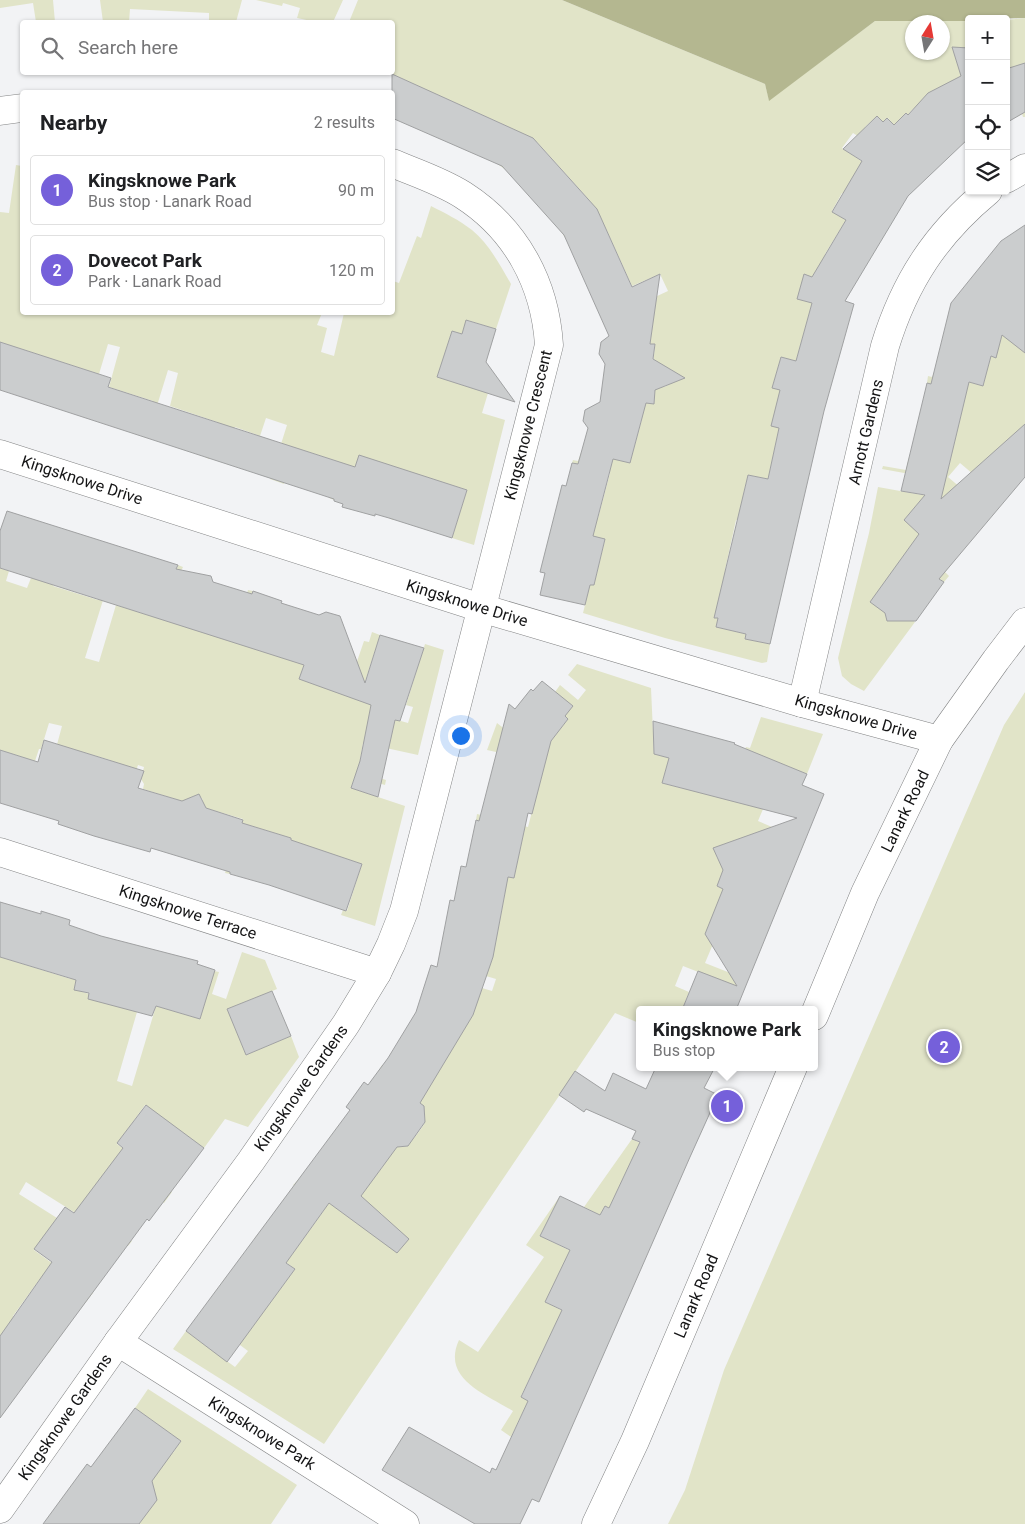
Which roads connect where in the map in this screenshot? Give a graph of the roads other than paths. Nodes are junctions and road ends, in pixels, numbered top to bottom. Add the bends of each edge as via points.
1 (20, 108) edge
2 (0, 111) edge
3 (395, 164) edge
4 (1025, 168) edge
5 (1010, 177) edge
6 (983, 195) edge
7 (0, 454) edge
8 (481, 608) junction
9 (1025, 622) edge
10 (802, 702) junction
11 (939, 740) junction
12 (0, 852) edge
13 (377, 973) junction
14 (818, 1007) edge
15 (791, 1071) edge
16 (118, 1342) junction
17 (0, 1509) edge
18 (405, 1524) edge
19 (596, 1524) edge

1 - 2 street
3 - 8 street, Kingsknowe Crescent via 462,195 500,225 525,258 546,315 549,345
4 - 5 street
6 - 10 street, Arnott Gardens via 944,233 926,257 893,320
7 - 8 street, Kingsknowe Drive
8 - 10 street, Kingsknowe Drive
8 - 13 street, Kingsknowe Gardens via 404,911
9 - 11 street, Lanark Road
10 - 11 street, Kingsknowe Drive
11 - 14 street, Lanark Road via 866,893
12 - 13 street, Kingsknowe Terrace
13 - 16 street, Kingsknowe Gardens via 279,1120
15 - 19 street, Lanark Road via 635,1441
16 - 17 street, Kingsknowe Gardens
16 - 18 street, Kingsknowe Park

